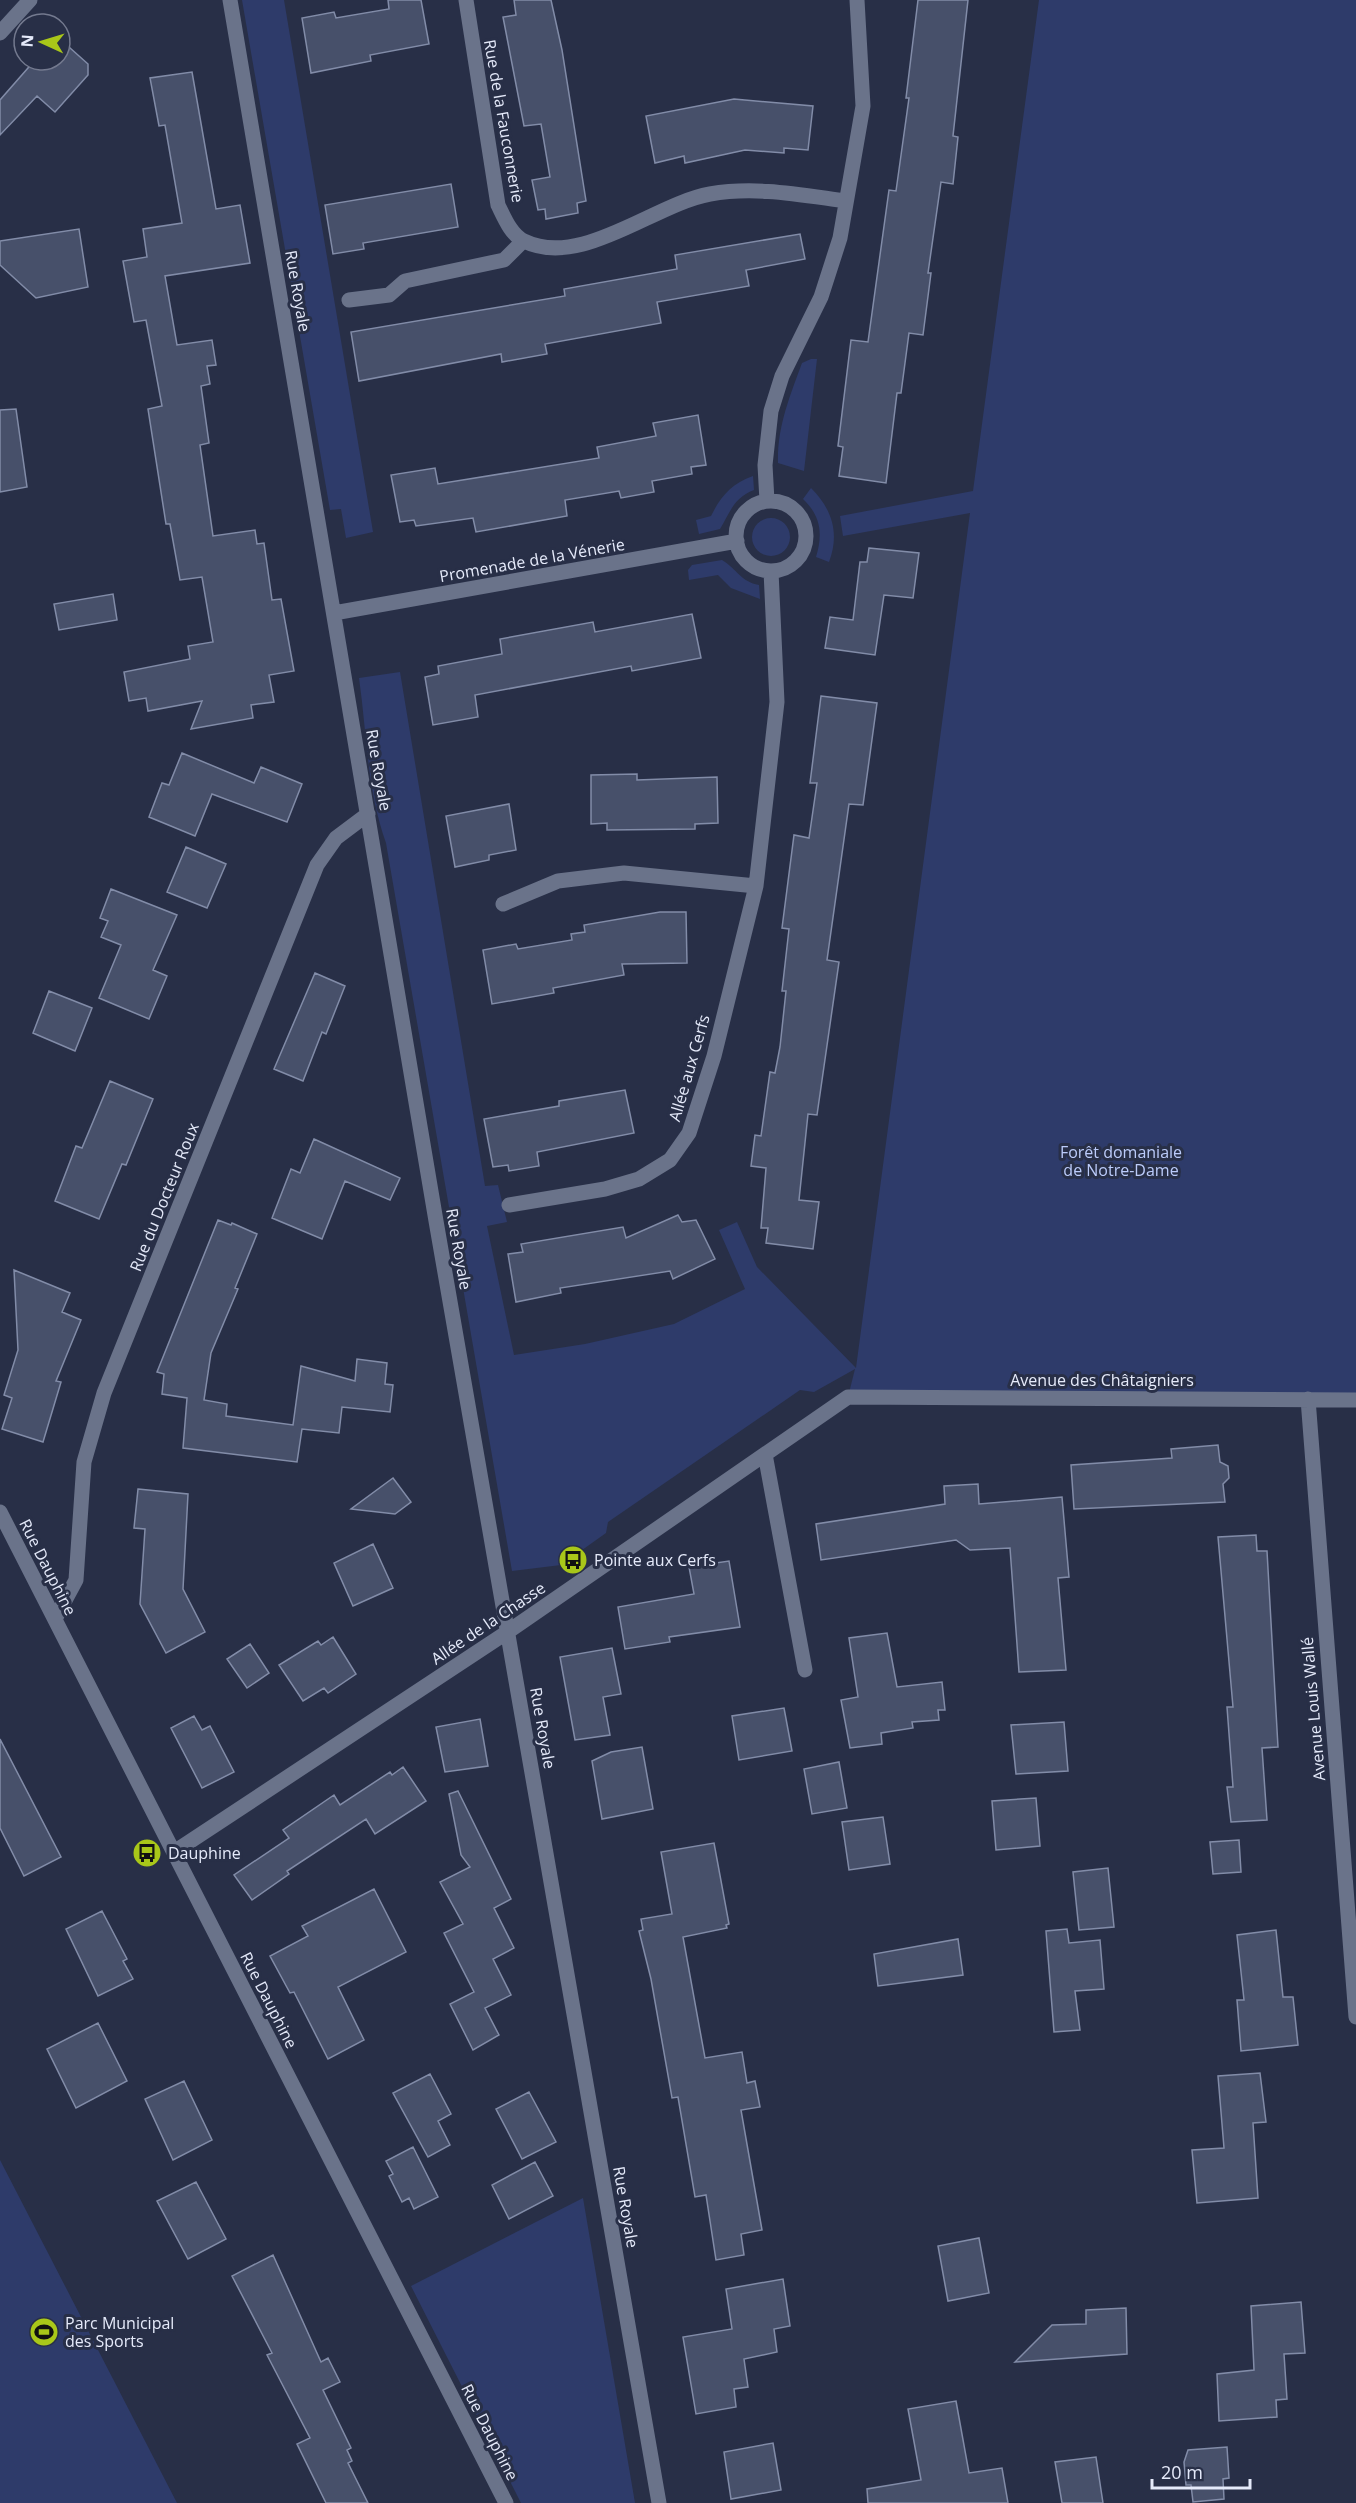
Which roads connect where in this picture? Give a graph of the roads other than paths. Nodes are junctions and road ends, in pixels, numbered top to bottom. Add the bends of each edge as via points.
1 (30, 0) edge
2 (230, 0) edge
3 (466, 0) edge
4 (856, 0) edge
5 (0, 33) edge
6 (846, 201) junction
7 (523, 241) junction
8 (349, 300) dead end
9 (767, 501) junction
10 (737, 542) junction
11 (771, 571) junction
12 (334, 614) junction
13 (368, 814) junction
14 (756, 886) junction
15 (503, 904) dead end
16 (509, 1205) dead end
17 (848, 1397) joint
18 (1308, 1399) junction
19 (1356, 1400) edge
20 (765, 1454) junction
21 (0, 1512) edge
22 (55, 1619) junction
23 (508, 1631) junction
24 (805, 1670) dead end
25 (174, 1852) junction
26 (1356, 2017) edge
27 (506, 2503) edge
28 (659, 2503) edge

1 - 5 street
2 - 12 street, Rue Royale
3 - 7 street, Rue de la Fauconnerie via 498,205 508,225
4 - 6 street via 863,106
6 - 7 street via 761,190 709,195 664,210 599,240 556,248
6 - 9 street via 840,238 821,297 782,376 771,411 765,465
7 - 8 street via 504,260 405,281 389,295
9 - 10 street via 747,511
9 - 11 street via 787,505 802,519 806,529 804,550 798,559 781,570
10 - 11 street via 748,562
10 - 12 street, Promenade de la Vénerie
11 - 14 street, Allée aux Cerfs via 777,702
12 - 13 street, Rue Royale
13 - 22 street, Rue du Docteur Roux via 336,838 317,865 104,1393 84,1462 76,1580
13 - 23 street, Rue Royale
14 - 15 street via 624,873 558,881
14 - 16 street, Allée aux Cerfs via 714,1056 689,1133 670,1160 639,1179 605,1189
17 - 18 street, Avenue des Châtaigniers
17 - 20 street, Allée de la Chasse
18 - 19 street, Avenue des Châtaigniers
18 - 26 street, Avenue Louis Wallé
20 - 23 street, Allée de la Chasse
20 - 24 street
21 - 22 street, Rue Dauphine
22 - 25 street, Rue Dauphine
23 - 25 street, Allée de la Chasse
23 - 28 street, Rue Royale
25 - 27 street, Rue Dauphine

